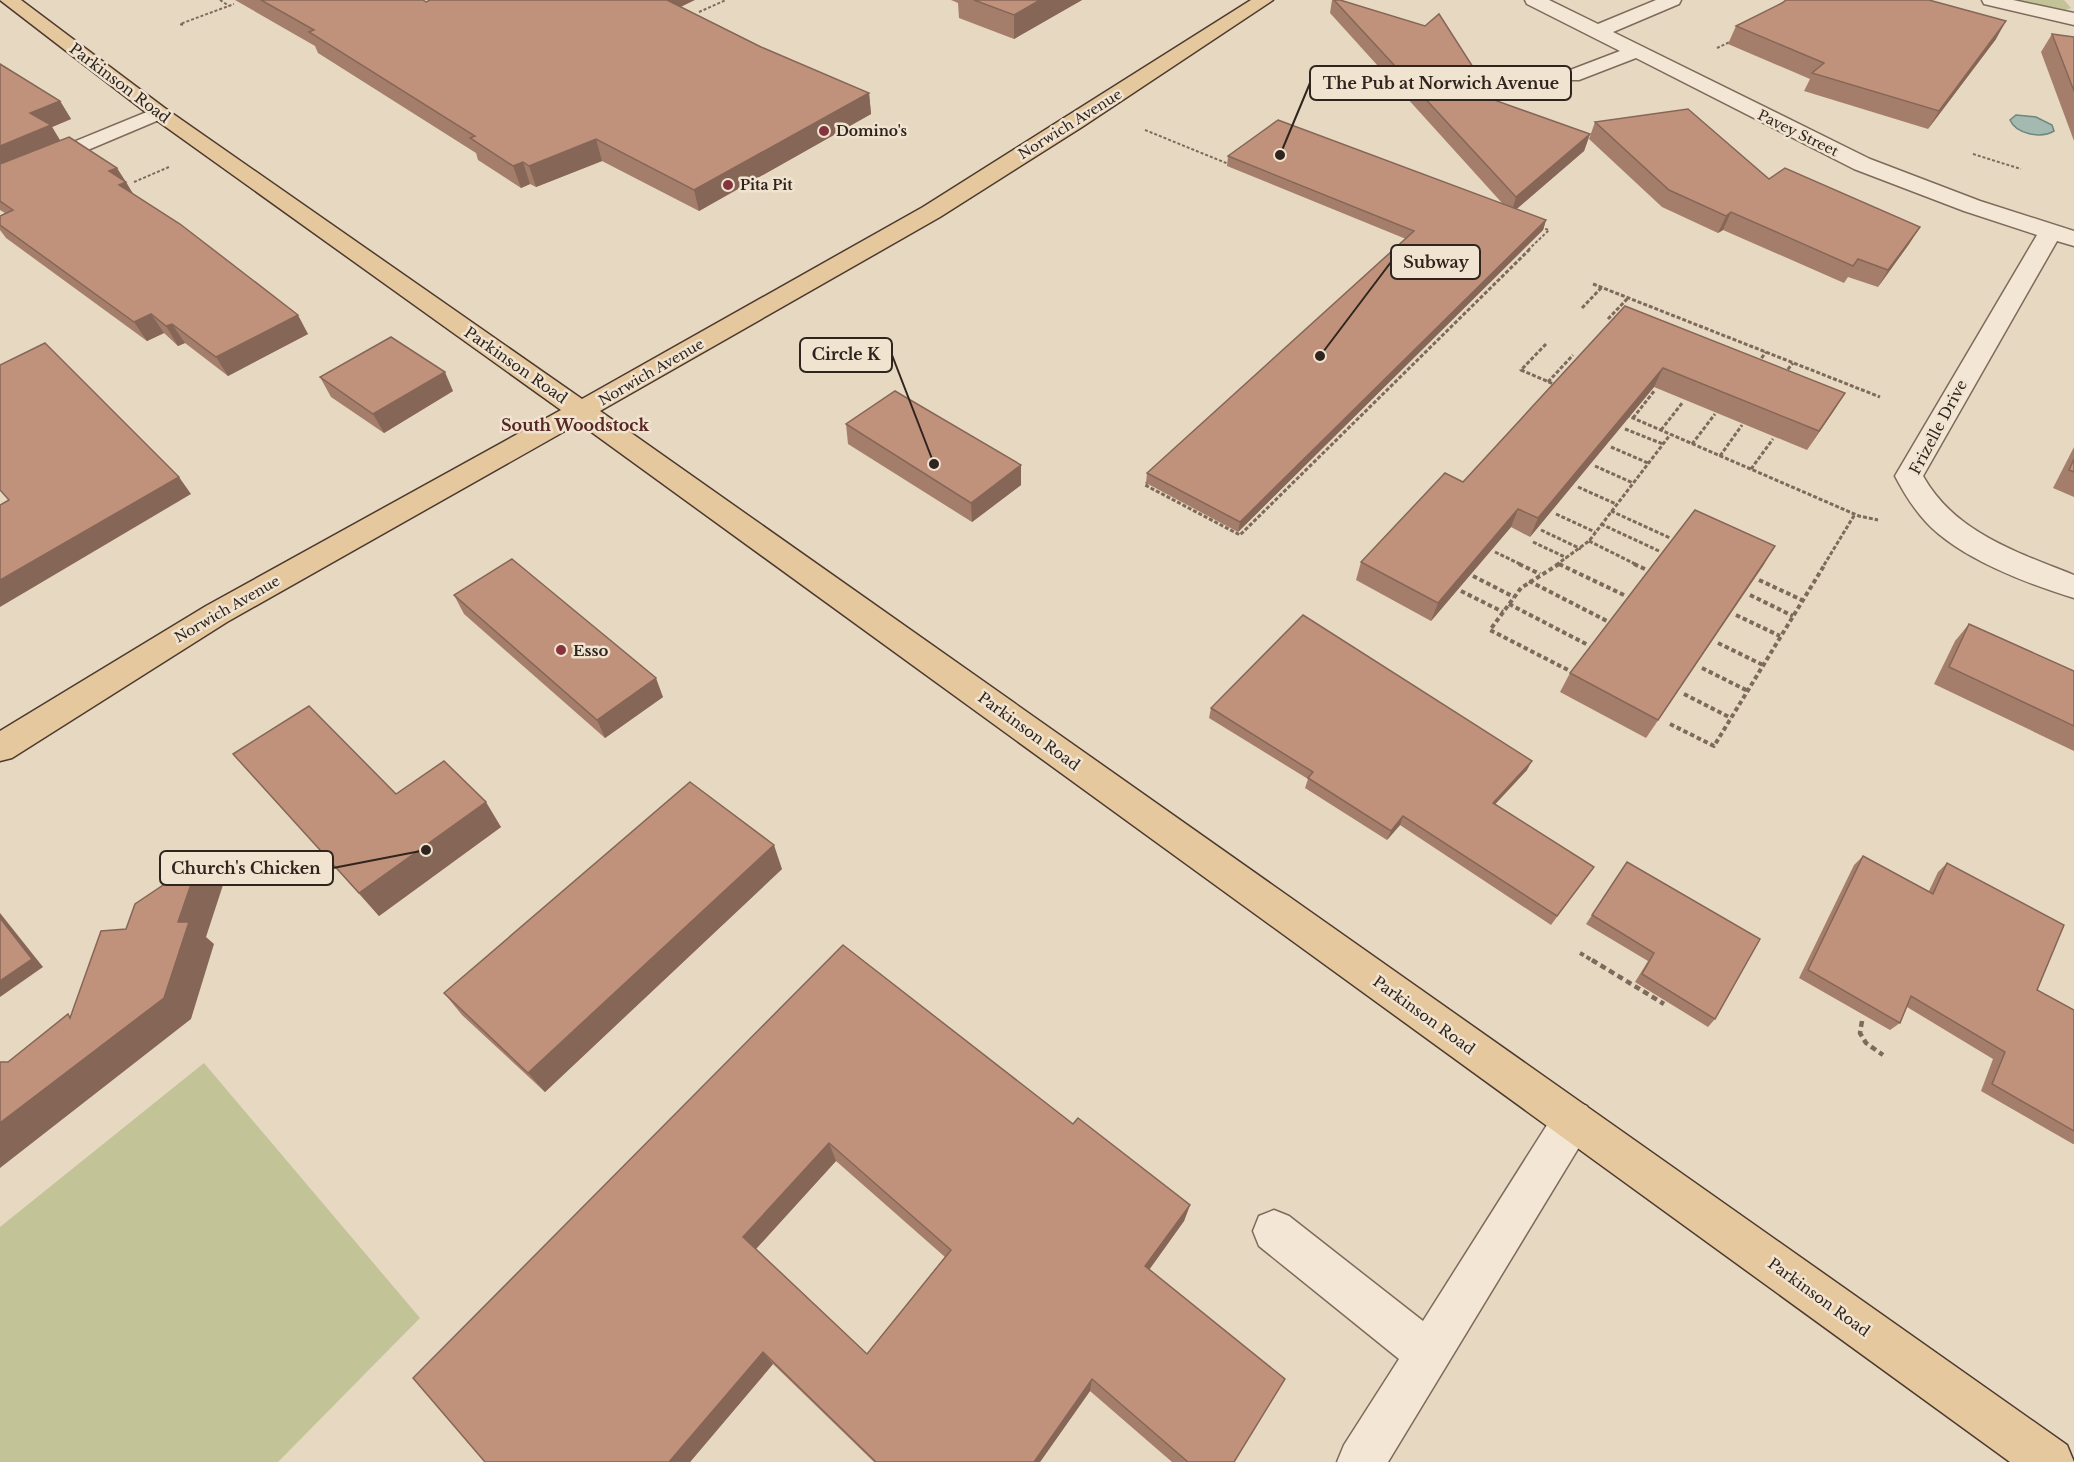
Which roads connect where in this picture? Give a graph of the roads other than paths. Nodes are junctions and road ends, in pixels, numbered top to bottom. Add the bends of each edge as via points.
1 (9, 0) edge
2 (1264, 0) edge
3 (1534, 0) edge
4 (1672, 0) edge
5 (1991, 0) edge
6 (2074, 19) edge
7 (1599, 31) junction
8 (1636, 51) junction
9 (1572, 76) dead end
10 (159, 113) junction
11 (0, 180) edge
12 (2062, 235) edge
13 (582, 411) junction
14 (2074, 587) edge
15 (0, 748) edge
16 (1573, 1120) junction
17 (1274, 1231) dead end
18 (1428, 1354) junction
19 (1361, 1462) edge
20 (2050, 1462) edge

1 - 10 main road, Parkinson Road
2 - 13 main road, Norwich Avenue via 885,240
3 - 7 street, Pavey Street
4 - 7 street
5 - 6 street
7 - 8 street, Pavey Street
8 - 9 street
8 - 12 street, Pavey Street via 1862,164
10 - 11 street
10 - 13 main road, Parkinson Road
12 - 14 street, Frizelle Drive via 1909,476 1918,496 1964,538
13 - 15 main road, Norwich Avenue via 247,598 99,684
13 - 16 main road, Parkinson Road
16 - 18 street
16 - 20 main road, Parkinson Road
17 - 18 street
18 - 19 street

